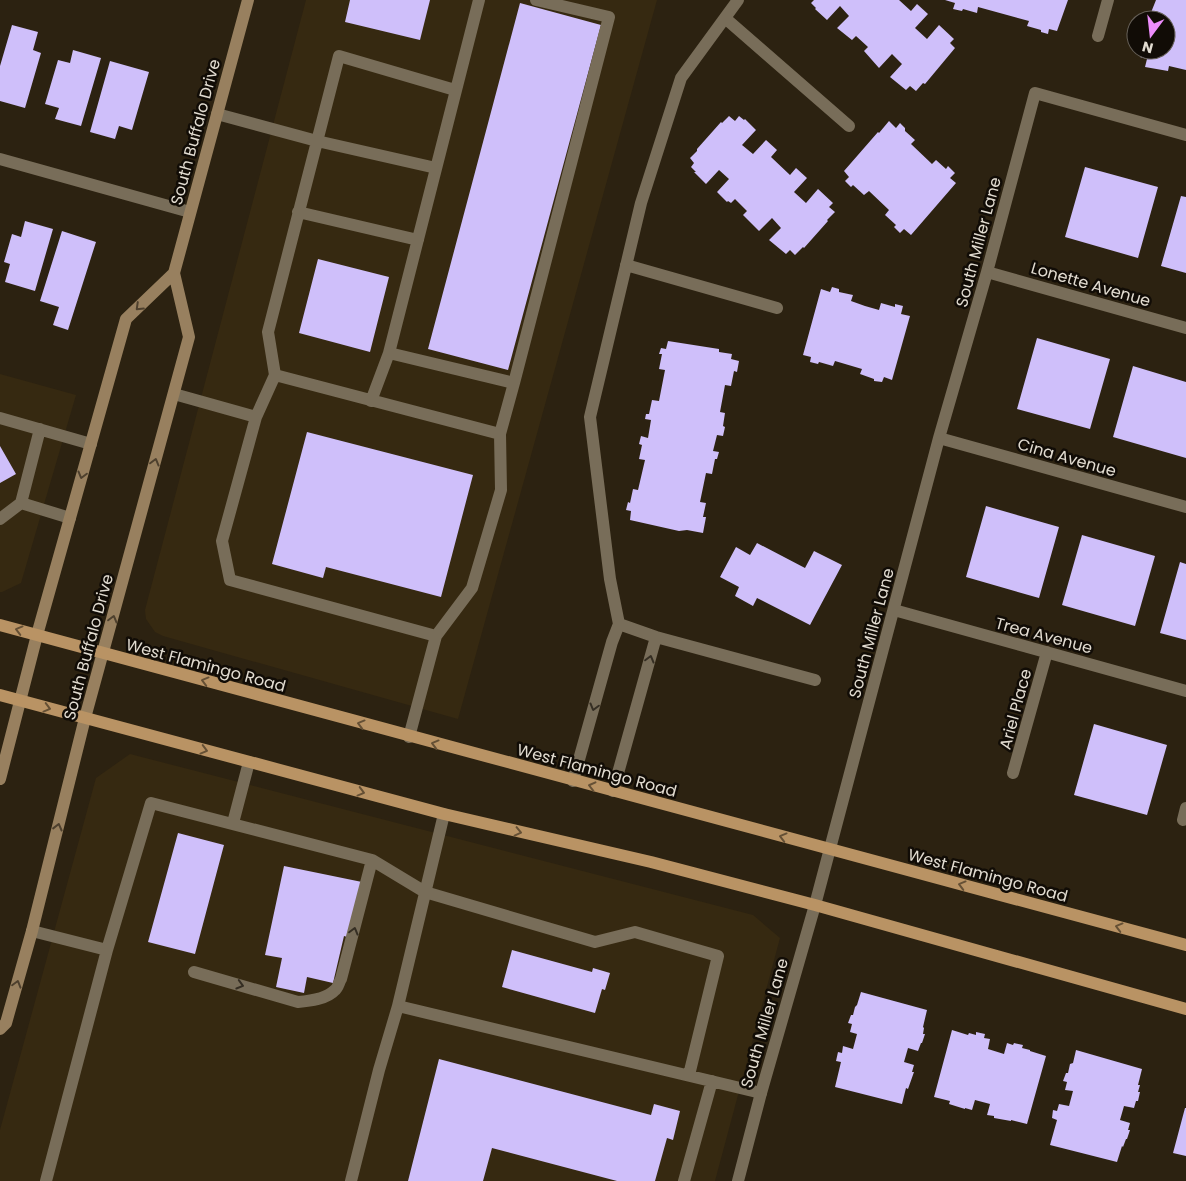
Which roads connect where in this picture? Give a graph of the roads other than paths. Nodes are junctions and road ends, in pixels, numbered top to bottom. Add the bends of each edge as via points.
1 (248, 0) edge
2 (479, 0) edge
3 (536, 0) edge
4 (738, 0) edge
5 (1108, 0) edge
6 (725, 18) junction
7 (1098, 36) dead end
8 (455, 90) junction
9 (217, 114) junction
10 (849, 126) dead end
11 (1186, 135) edge
12 (317, 141) junction
13 (0, 158) edge
14 (436, 168) junction
15 (190, 212) junction
16 (298, 212) junction
17 (418, 240) junction
18 (626, 265) junction
19 (987, 272) junction
20 (174, 273) junction
21 (777, 308) dead end
22 (1186, 328) edge
23 (390, 353) junction
24 (275, 375) junction
25 (514, 383) junction
26 (174, 394) junction
27 (371, 400) junction
28 (256, 417) junction
29 (0, 418) edge
30 (40, 430) junction
31 (500, 434) junction
32 (939, 438) junction
33 (90, 444) junction
34 (21, 503) junction
35 (1186, 507) edge
36 (70, 518) junction
37 (0, 519) edge
38 (894, 610) junction
39 (619, 624) junction
40 (0, 625) edge
41 (37, 635) junction
42 (436, 636) junction
43 (656, 637) junction
44 (1047, 652) junction
45 (103, 653) junction
46 (815, 680) dead end
47 (1186, 691) edge
48 (0, 695) edge
49 (20, 701) junction
50 (85, 718) junction
51 (408, 736) junction
52 (249, 762) junction
53 (1013, 773) dead end
54 (0, 779) edge
55 (573, 781) junction
56 (613, 791) junction
57 (444, 814) junction
58 (233, 823) junction
59 (830, 849) junction
60 (372, 860) junction
61 (424, 892) junction
62 (815, 904) junction
63 (32, 931) junction
64 (1186, 946) edge
65 (107, 950) junction
66 (194, 972) dead end
67 (398, 1006) junction
68 (1186, 1010) edge
69 (0, 1029) edge
70 (689, 1075) junction
71 (712, 1081) junction
72 (761, 1093) junction
73 (46, 1181) edge
74 (351, 1181) edge
75 (684, 1181) edge
76 (738, 1181) edge

1 - 9 main road, South Buffalo Drive
2 - 8 street
3 - 25 street via 609,17
4 - 6 street
5 - 7 street
6 - 10 street
6 - 18 street via 681,78 641,203
8 - 12 street via 339,56
8 - 14 street
9 - 12 street
9 - 15 main road, South Buffalo Drive
11 - 19 street, South Miller Lane via 1035,93
12 - 14 street
12 - 16 street
13 - 15 street
14 - 17 street
15 - 20 main road, South Buffalo Drive
16 - 17 street
16 - 24 street via 268,332
17 - 23 street
18 - 21 street
18 - 39 street via 590,417 610,580
19 - 22 street, Lonette Avenue
19 - 32 street, South Miller Lane
20 - 26 main road, South Buffalo Drive via 189,337
20 -> 33 main road via 126,319
23 - 25 street
23 - 27 street
24 - 27 street
24 - 28 street
25 - 31 street
26 - 28 street
45 -> 26 main road, South Buffalo Drive
27 - 31 street
28 - 42 street via 222,541 230,580
29 - 30 street
30 - 33 street
30 - 34 street
31 - 42 street via 501,490 472,588
32 - 35 street, Cina Avenue
32 - 38 street, South Miller Lane
33 -> 36 main road
34 - 36 street
34 - 37 street
36 - 41 main road
38 - 44 street, Trea Avenue
38 - 59 street, South Miller Lane
39 - 43 street
39 -> 55 street
41 -> 40 main road, West Flamingo Road
41 - 45 main road, West Flamingo Road
41 - 49 main road
42 - 51 street
43 - 46 street
56 -> 43 street
44 - 47 street, Trea Avenue
44 - 53 street, Ariel Place
45 - 50 main road, South Buffalo Drive
51 -> 45 main road, West Flamingo Road
48 - 49 main road
49 -> 50 main road
49 - 54 main road
50 -> 52 main road
63 -> 50 main road, South Buffalo Drive
55 -> 51 main road, West Flamingo Road
52 -> 57 main road
52 - 58 street
56 -> 55 main road, West Flamingo Road
59 -> 56 main road, West Flamingo Road
57 - 61 street
57 -> 62 main road
58 - 60 street
58 - 65 street via 151,803
59 - 62 street, South Miller Lane
64 -> 59 main road, West Flamingo Road
60 - 61 street
66 -> 60 street via 298,1002 334,991 341,979
61 - 67 street
61 - 70 street via 596,942 635,932 718,956
62 - 68 main road
62 - 72 street, South Miller Lane
63 - 65 street
69 -> 63 main road, South Buffalo Drive via 6,1023
65 - 73 street
67 - 70 street
67 - 74 street
70 - 71 street
71 - 72 street
71 - 75 street
72 - 76 street, South Miller Lane

